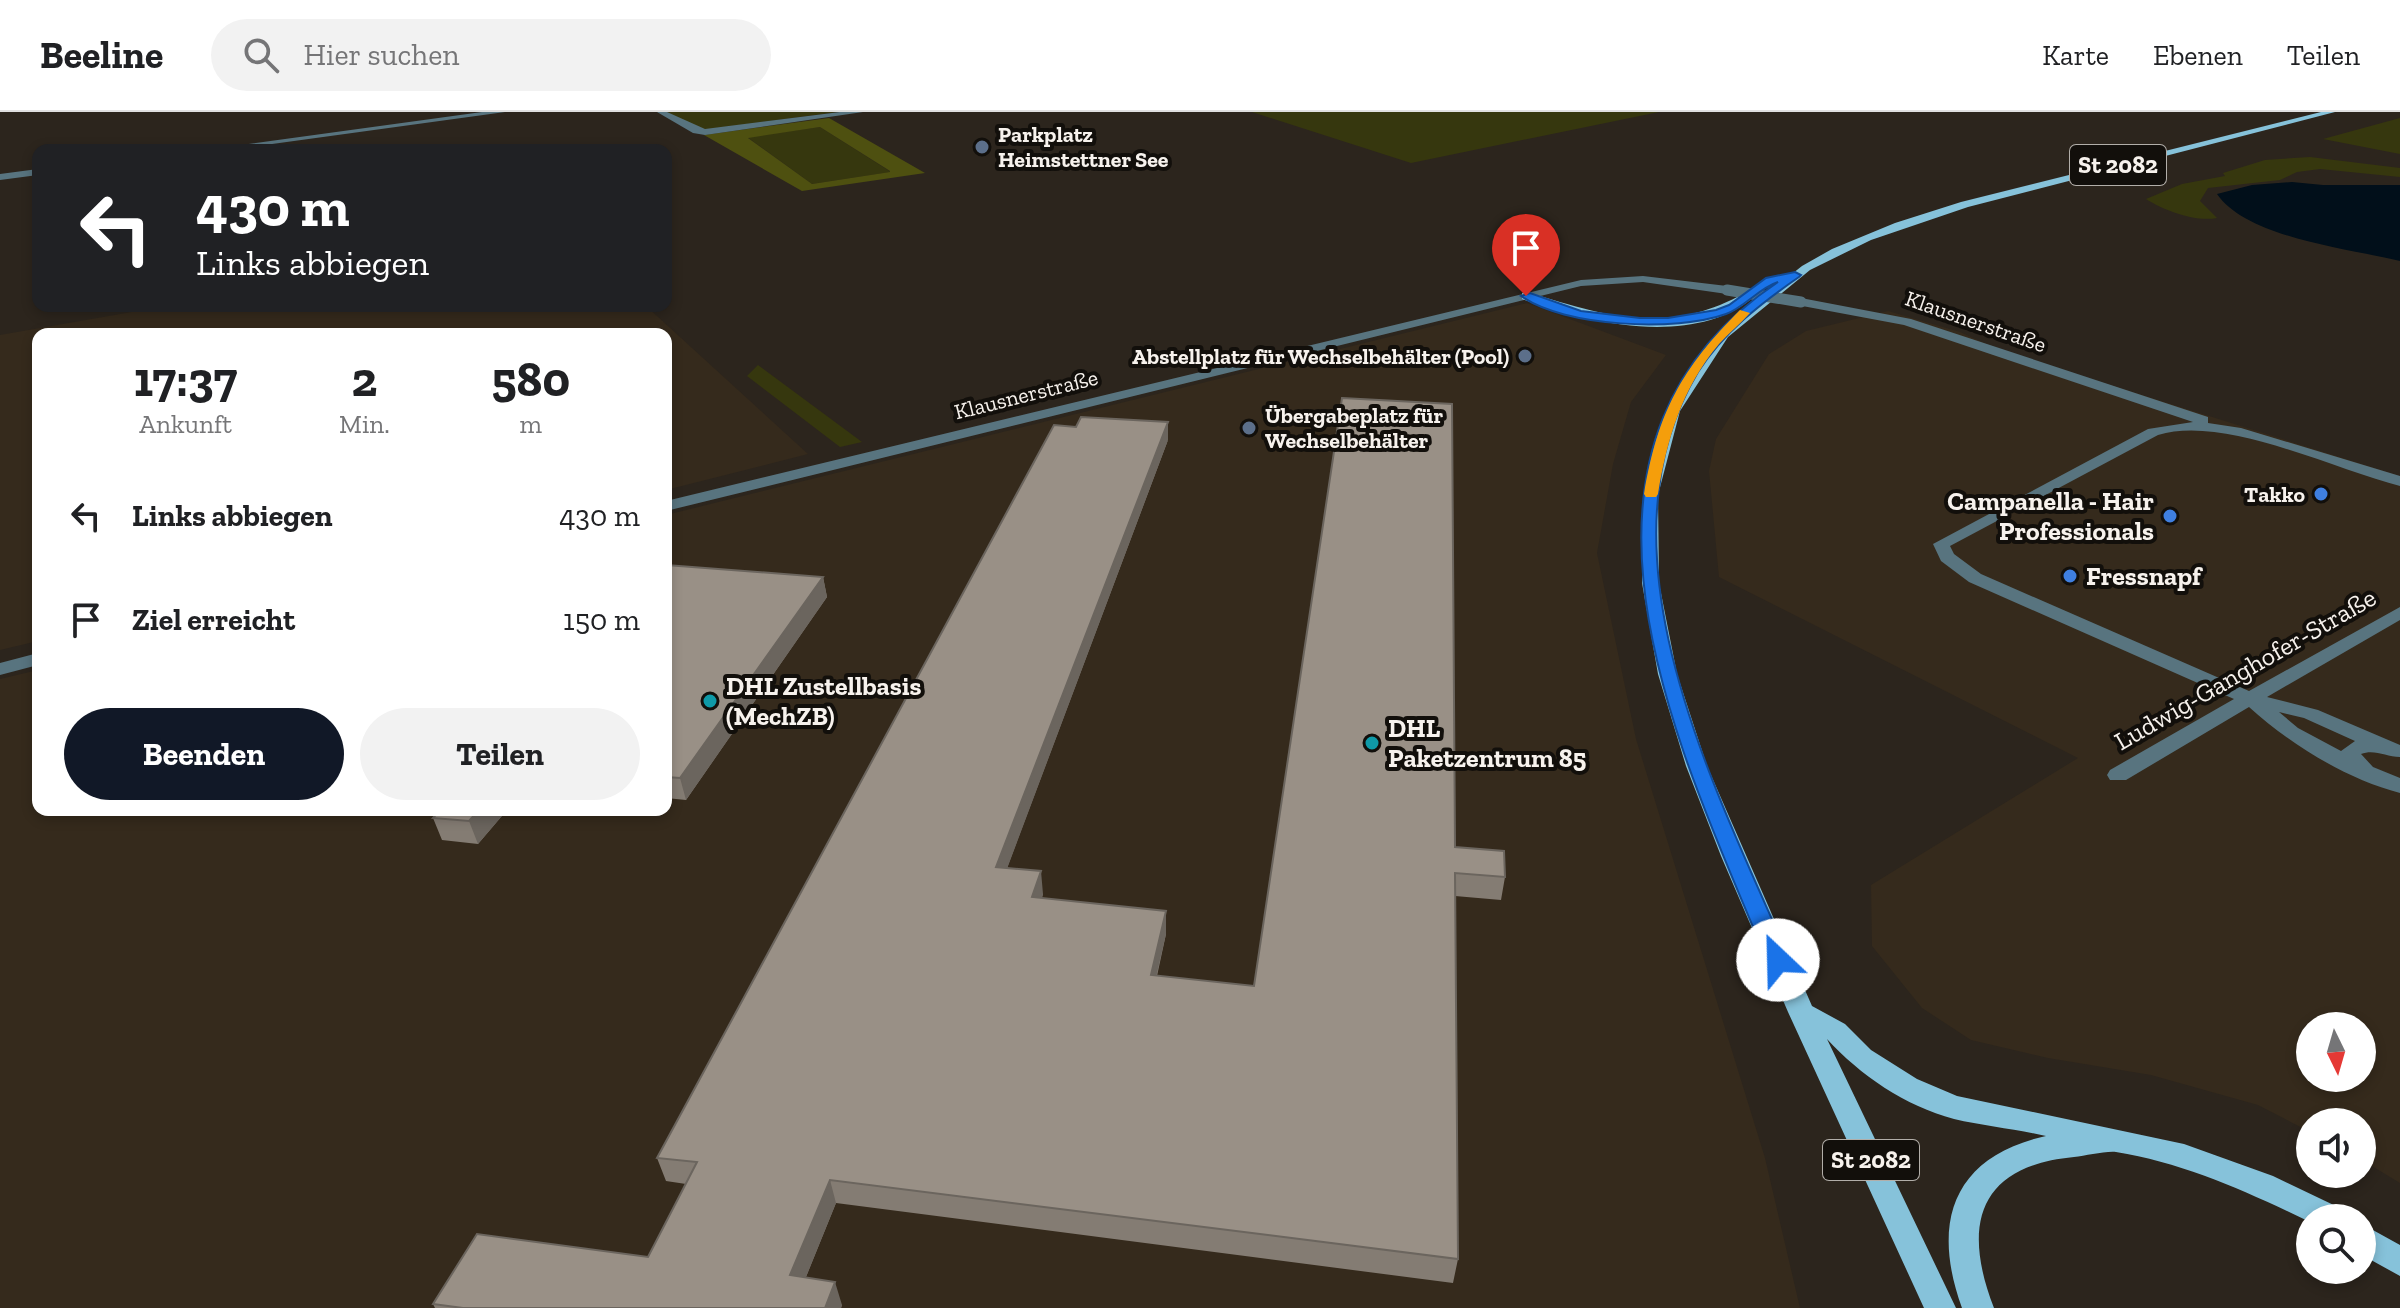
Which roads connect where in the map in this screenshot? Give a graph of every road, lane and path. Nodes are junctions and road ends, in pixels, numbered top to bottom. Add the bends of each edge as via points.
1 (501, 112) edge
2 (661, 112) edge
3 (859, 112) edge
4 (2331, 112) edge
5 (255, 144) edge
6 (32, 173) edge
7 (0, 177) edge
8 (1795, 275) junction
9 (1526, 296) junction
10 (2132, 398) junction
11 (2165, 428) junction
12 (2236, 431) junction
13 (2400, 481) edge
14 (672, 505) edge
15 (2400, 612) edge
16 (32, 661) edge
17 (0, 669) edge
18 (2250, 699) junction
19 (2398, 751) edge
20 (2365, 772) junction
21 (2118, 775) dead end
22 (2400, 786) edge
23 (1801, 1012) junction
24 (2121, 1141) junction
25 (2302, 1204) edge
26 (2376, 1247) edge
27 (2400, 1262) edge
28 (1940, 1308) edge
29 (1978, 1308) edge

1 - 5 street
2 - 3 street via 705,132
4 - 8 main road, St 2082 via 1956,208 1883,232
6 - 7 street
8 - 9 main road via 1770,281 1718,313 1668,321 1579,315
8 - 23 main road, St 2082 via 1760,299 1715,342 1672,408 1658,452 1647,546 1662,650 1686,735
9 - 10 street, Klausnerstraße, bridge via 1624,279 1801,302 1916,325
9 - 14 street, Klausnerstraße
10 - 11 street, Klausnerstraße via 2147,405
10 - 12 street, Klausnerstraße
11 - 12 street via 2192,425
11 - 18 street via 1941,544 1947,557 1975,578
12 - 13 street
15 - 18 street, Ludwig-Ganghofer-Straße
16 - 17 street
18 - 19 street via 2311,714
18 - 20 street via 2291,732
18 - 21 street, Ludwig-Ganghofer-Straße
19 - 20 street via 2354,748 2353,761
20 - 22 street
23 - 24 main road via 1836,1031 1861,1058 1907,1087 1953,1107
23 - 28 main road, St 2082
24 - 25 main road via 2197,1161
24 - 29 main road via 2042,1150 2016,1157 1984,1176 1967,1204 1960,1243
26 - 27 main road

